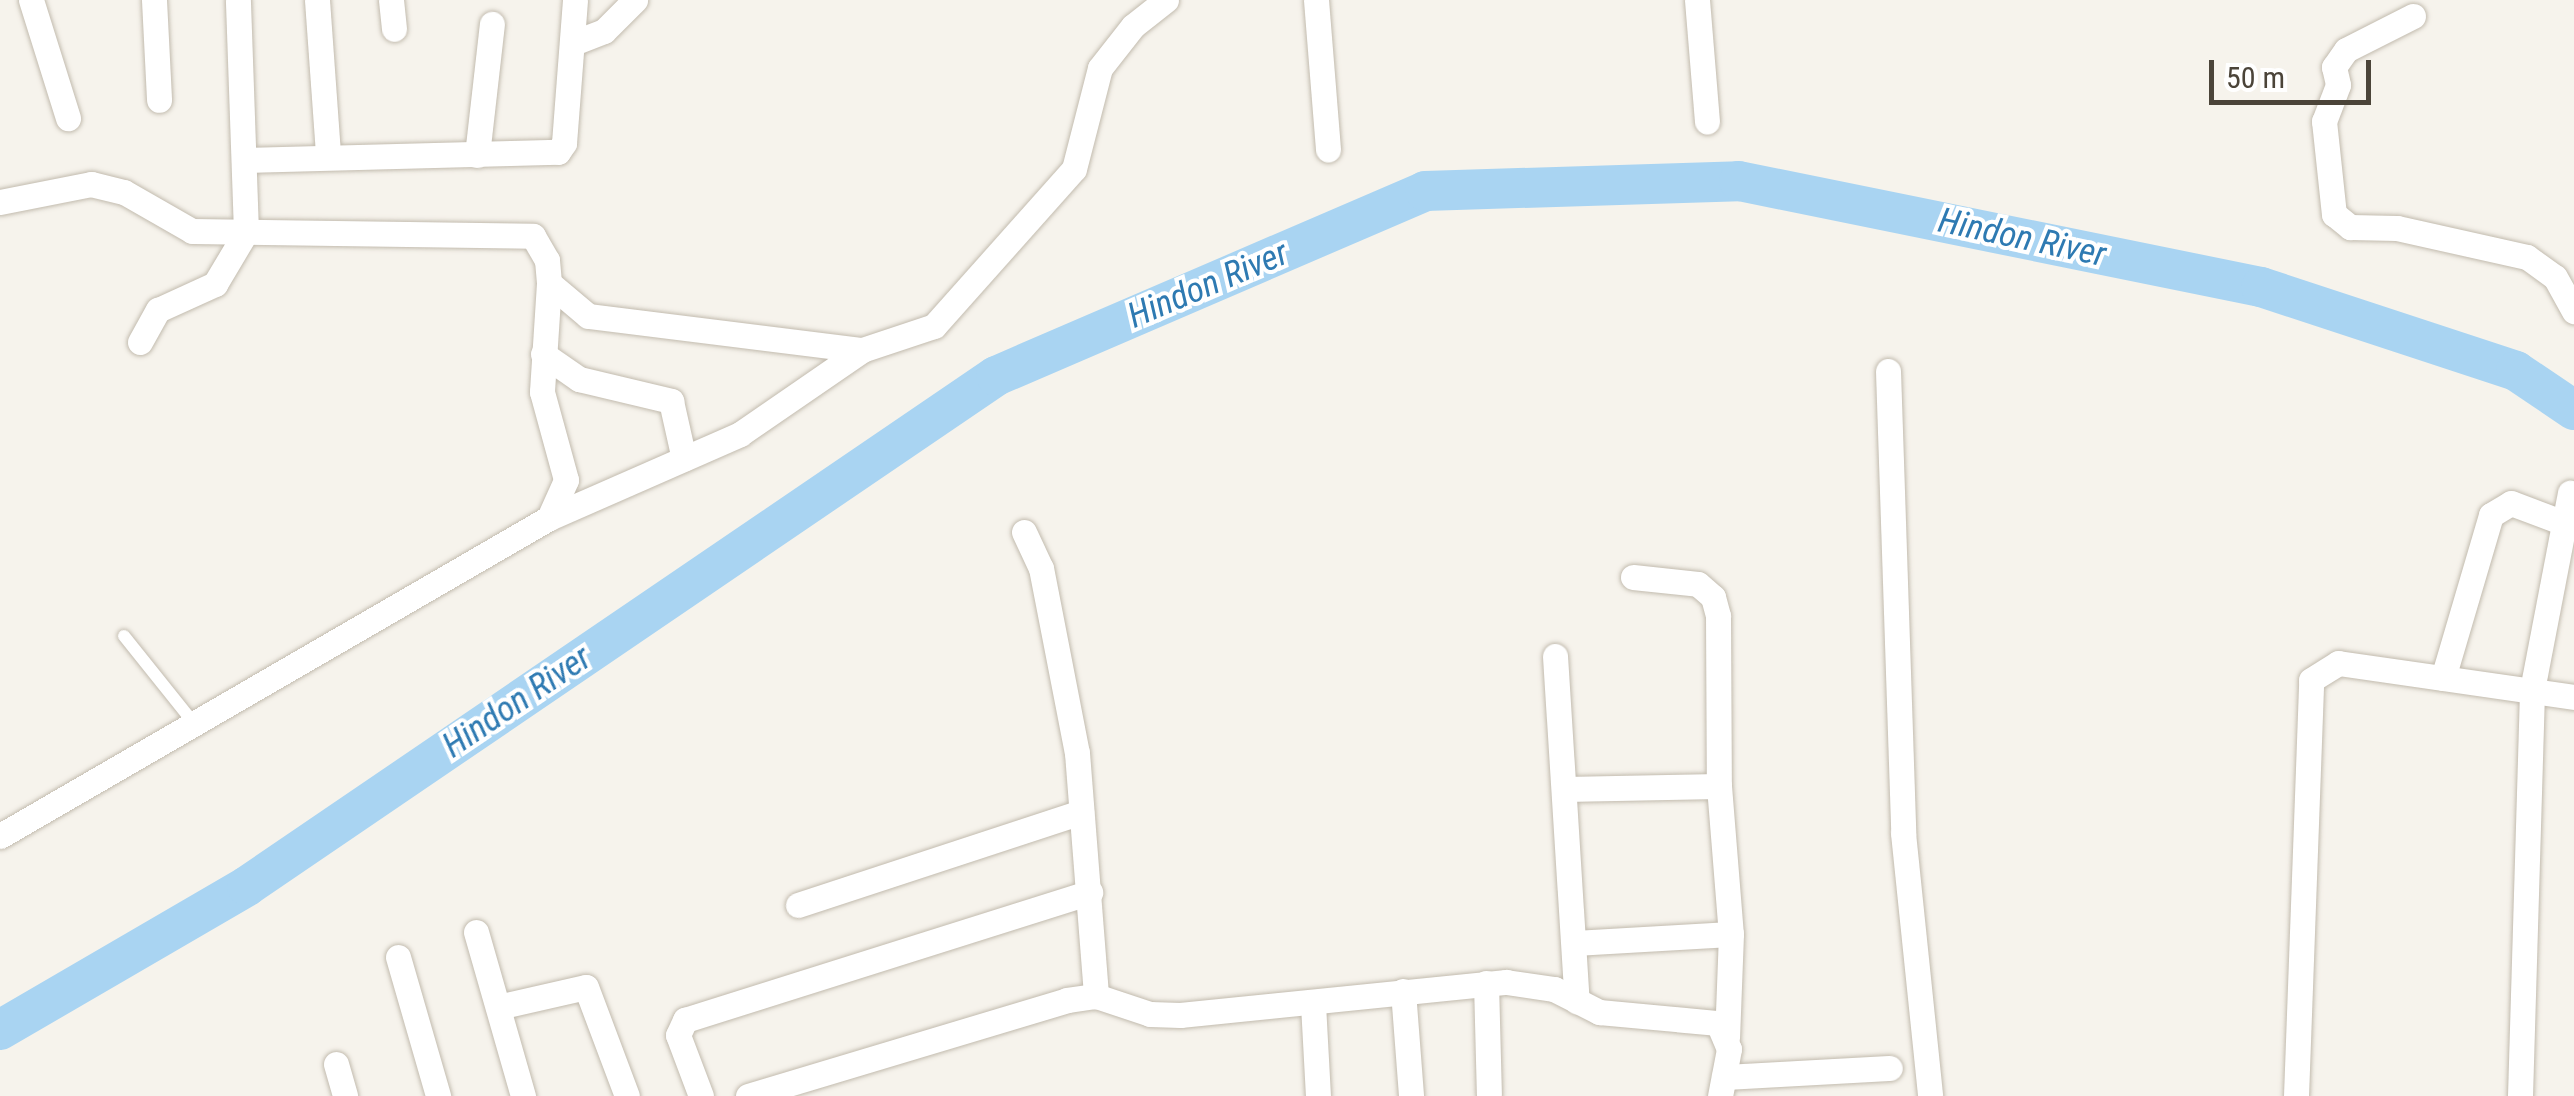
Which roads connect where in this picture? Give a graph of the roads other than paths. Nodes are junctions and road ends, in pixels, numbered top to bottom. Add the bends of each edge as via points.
1 (31, 0) edge
2 (154, 0) edge
3 (238, 0) edge
4 (317, 0) edge
5 (391, 0) edge
6 (575, 0) edge
7 (634, 0) edge
8 (1166, 0) edge
9 (1316, 0) edge
10 (1697, 0) edge
11 (2412, 16) dead end
12 (492, 24) dead end
13 (394, 30) dead end
14 (573, 43) junction
15 (159, 100) dead end
16 (68, 118) dead end
17 (1707, 122) dead end
18 (1328, 150) dead end
19 (476, 155) junction
20 (328, 156) junction
21 (244, 160) junction
22 (0, 202) edge
23 (246, 232) junction
24 (549, 283) junction
25 (2574, 311) edge
26 (140, 342) dead end
27 (862, 350) junction
28 (543, 354) junction
29 (1888, 371) dead end
30 (684, 459) junction
31 (2570, 492) dead end
32 (548, 518) junction
33 (2564, 522) junction
34 (1024, 532) dead end
35 (1633, 578) dead end
36 (124, 636) dead end
37 (1556, 656) dead end
38 (2443, 678) junction
39 (2532, 690) junction
40 (2574, 698) edge
41 (193, 722) junction
42 (1719, 786) junction
43 (1564, 789) junction
44 (1081, 812) junction
45 (0, 836) edge
46 (1090, 892) junction
47 (798, 904) dead end
48 (476, 932) dead end
49 (1731, 934) junction
50 (1574, 943) junction
51 (398, 958) dead end
52 (1486, 983) junction
53 (1403, 991) junction
54 (1096, 996) junction
55 (1577, 1001) junction
56 (1314, 1004) junction
57 (498, 1008) junction
58 (1727, 1036) junction
59 (336, 1064) dead end
60 (1890, 1068) dead end
61 (1722, 1087) edge
62 (1489, 1094) edge
63 (345, 1096) edge
64 (438, 1096) edge
65 (523, 1096) edge
66 (627, 1096) edge
67 (701, 1096) edge
68 (748, 1096) edge
69 (1318, 1096) edge
70 (1411, 1096) edge
71 (1930, 1096) edge
72 (2296, 1096) edge
73 (2520, 1096) edge

1 - 16 street
2 - 15 street
3 - 21 street
4 - 20 street
5 - 13 street
6 - 14 street
7 - 14 street via 604,31
8 - 27 street via 1132,26 1100,68 1074,169 1049,201 1001,244 934,326
9 - 18 street
10 - 17 street
11 - 25 street via 2337,60 2336,95 2324,121 2334,214 2350,227 2397,228 2527,256 2556,277
12 - 19 street
14 - 19 street via 558,152
19 - 20 street
20 - 21 street
21 - 23 street
22 - 23 street via 108,186 192,231
23 - 24 street via 524,233 540,242
23 - 26 street via 216,284 158,310
24 - 27 street via 588,316
24 - 28 street
27 - 30 street via 740,434
28 - 30 street via 579,379 671,401
28 - 32 street via 542,392 566,480
29 - 71 street via 1902,833
30 - 32 street
31 - 33 street
32 - 41 street
33 - 38 street via 2512,504 2491,515
33 - 39 street
34 - 44 street via 1056,636
35 - 42 street via 1698,584 1712,597
36 - 41 lane
37 - 43 street
38 - 39 street
38 - 72 street via 2338,663 2311,680
39 - 40 street
39 - 73 street
41 - 45 street
42 - 43 street
42 - 49 street
43 - 50 street
44 - 46 street
44 - 47 street
46 - 54 street
46 - 67 street via 685,1020 678,1035
48 - 57 street
49 - 50 street
49 - 58 street
50 - 55 street
51 - 64 street
52 - 53 street
52 - 55 street via 1530,984
52 - 62 street
53 - 56 street
53 - 70 street
54 - 56 street via 1150,1014
54 - 68 street via 1013,1014
55 - 58 street via 1599,1012 1704,1017
56 - 69 street
57 - 65 street
57 - 66 street via 586,987
58 - 61 street
59 - 63 street
60 - 61 street

